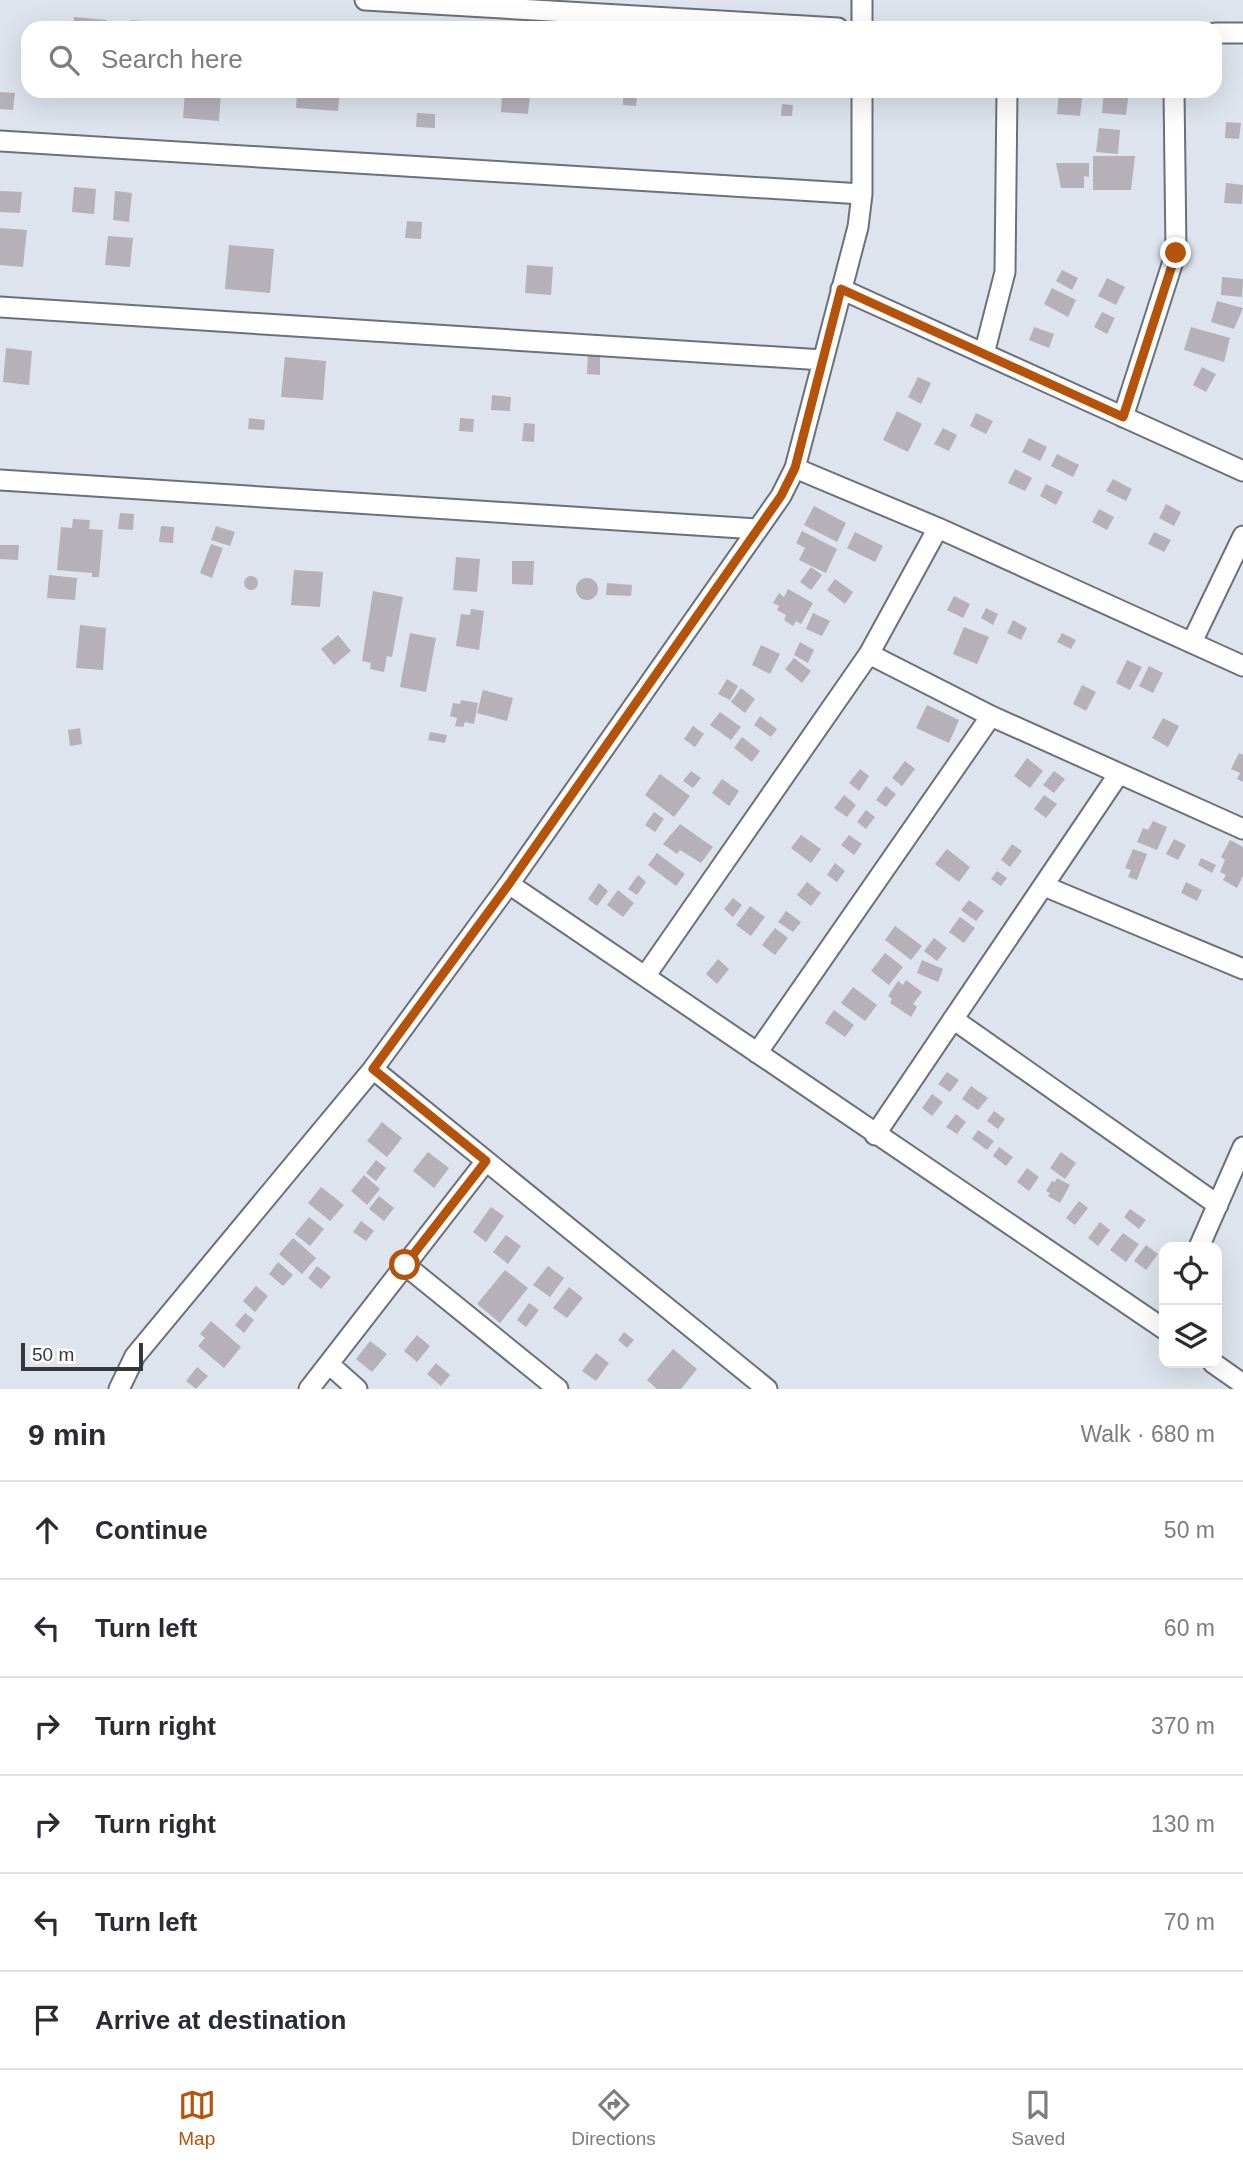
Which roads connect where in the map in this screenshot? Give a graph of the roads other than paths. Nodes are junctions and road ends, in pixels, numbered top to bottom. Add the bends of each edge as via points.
1 (365, 0) edge
2 (862, 0) edge
3 (720, 21) edge
4 (862, 21) edge
5 (1222, 33) edge
6 (1243, 33) edge
7 (862, 98) edge
8 (1007, 98) edge
9 (1174, 98) edge
10 (0, 141) edge
11 (862, 194) junction
12 (841, 289) junction
13 (0, 307) edge
14 (984, 354) junction
15 (823, 360) junction
16 (1123, 417) junction
17 (795, 468) junction
18 (1243, 471) edge
19 (0, 480) edge
20 (938, 528) junction
21 (757, 529) junction
22 (1243, 536) edge
23 (1192, 642) junction
24 (869, 654) junction
25 (1243, 666) edge
26 (991, 716) junction
27 (1118, 775) junction
28 (1243, 829) edge
29 (509, 884) junction
30 (1044, 886) junction
31 (1243, 970) edge
32 (646, 975) junction
33 (953, 1019) junction
34 (757, 1053) junction
35 (373, 1069) junction
36 (875, 1135) junction
37 (1243, 1147) edge
38 (486, 1161) junction
39 (1217, 1205) junction
40 (1201, 1242) edge
41 (405, 1265) junction
42 (1159, 1324) edge
43 (328, 1364) junction
44 (1220, 1368) edge
45 (1243, 1384) edge
46 (119, 1389) edge
47 (309, 1389) edge
48 (357, 1389) edge
49 (558, 1389) edge
50 (768, 1389) edge

1 - 3 street
2 - 4 street
5 - 6 street
7 - 11 street
8 - 14 street via 1005,272
9 - 16 street via 1176,253
10 - 11 street
11 - 12 street
12 - 14 street
12 - 15 street
13 - 15 street
14 - 16 street
15 - 17 street
16 - 18 street
17 - 20 street
17 - 21 street
19 - 21 street
20 - 23 street
20 - 24 street
21 - 29 street
22 - 23 street
23 - 25 street
24 - 26 street
24 - 32 street
26 - 27 street
26 - 34 street
27 - 28 street
27 - 30 street
29 - 32 street
29 - 35 street
30 - 31 street
30 - 33 street
32 - 34 street
33 - 36 street
33 - 39 street
34 - 36 street
35 - 38 street
35 - 46 street via 135,1356
36 - 42 street
37 - 39 street
38 - 41 street
38 - 50 street
39 - 40 street
41 - 43 street
41 - 49 street
43 - 47 street
43 - 48 street
44 - 45 street

